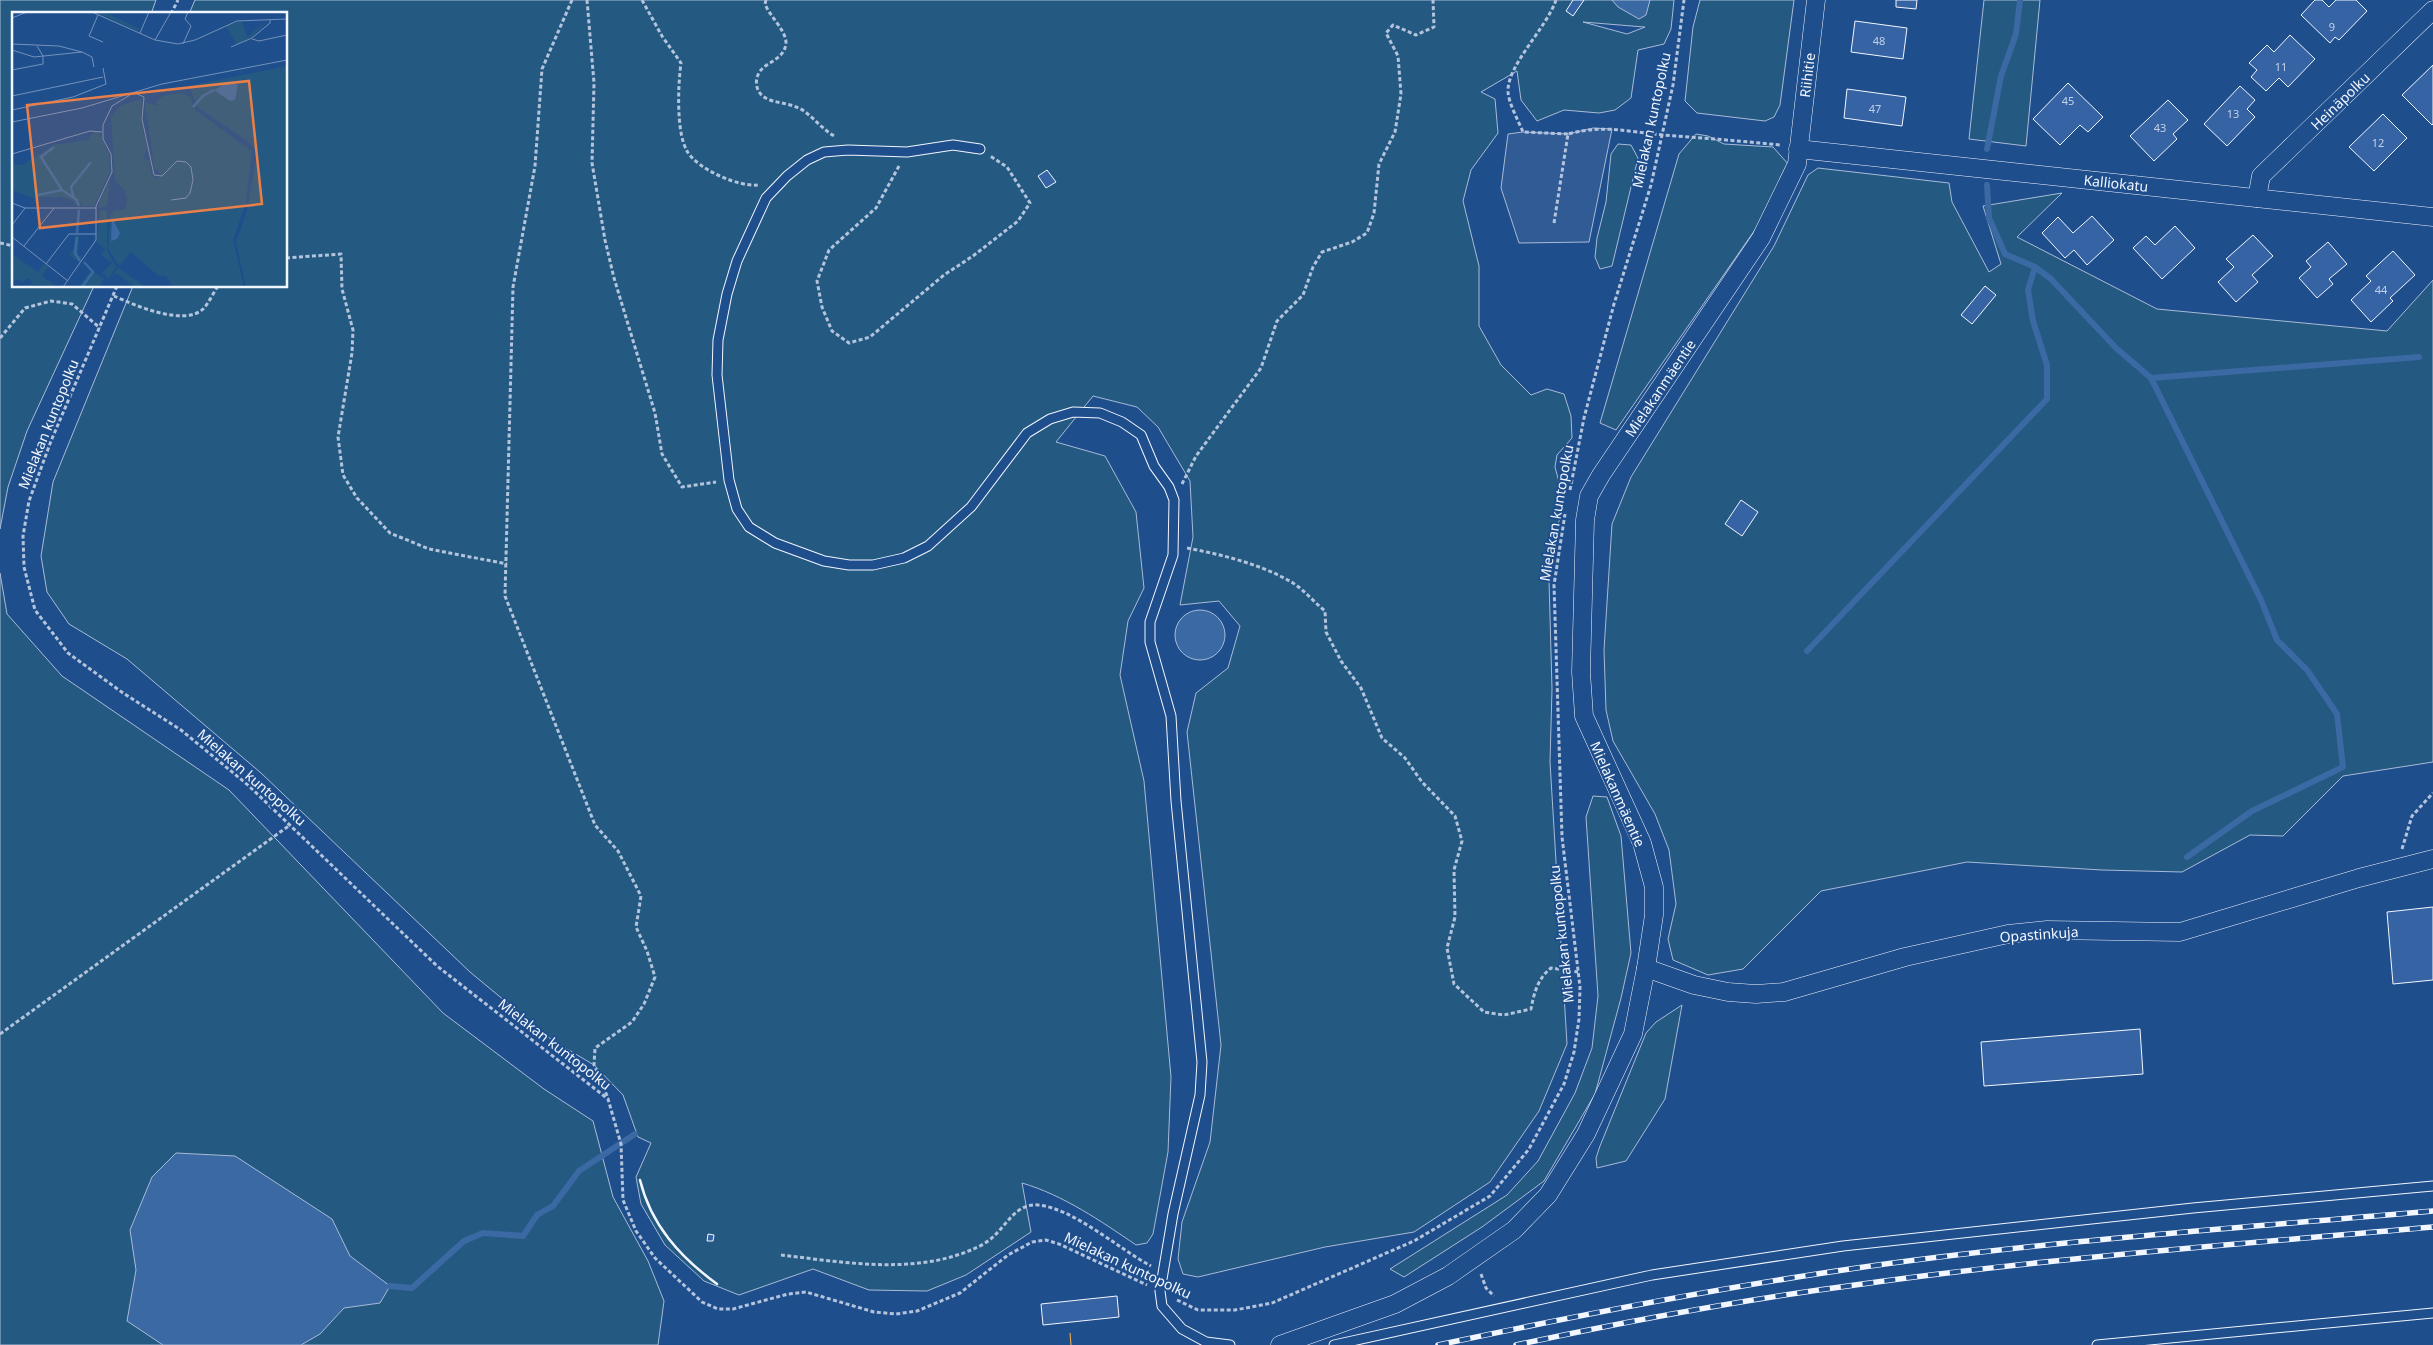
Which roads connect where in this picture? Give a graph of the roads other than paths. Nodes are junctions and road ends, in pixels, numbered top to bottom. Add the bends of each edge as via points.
1 (1816, 0) edge
2 (2433, 10) edge
3 (980, 149) road end
4 (1798, 149) junction
5 (2257, 198) junction
6 (2433, 217) edge
7 (2433, 859) edge
8 (1646, 968) junction
9 (2433, 1186) edge
10 (2433, 1313) edge
11 (1230, 1345) edge
12 (1280, 1345) edge
13 (1334, 1345) edge
14 (2097, 1345) edge

1 - 4 street, Riihitie
2 - 5 street, Heinäpolku via 2262,176
3 - 11 lane via 953,145 907,152 824,152 807,160 766,198 737,262 718,340 721,429 729,480 737,509 749,527 775,542 824,561 873,565 904,558 928,546 970,507 1028,433 1050,419 1073,412 1100,412 1141,435 1174,500 1173,555 1150,622 1150,642 1171,716 1176,801 1202,1062 1200,1095 1173,1214 1160,1291 1162,1306 1182,1329 1206,1342
4 - 5 street, Kalliokatu
4 - 8 street, Mielakanmäentie via 1797,164 1761,238 1589,496 1582,593 1584,716 1642,843 1654,887 1654,915
5 - 6 street, Kalliokatu
7 - 8 street, Opastinkuja via 2180,932 2047,930 2008,934 1905,957 1784,992 1728,992 1694,986
8 - 12 street, Mielakanmäentie via 1633,1034 1586,1134 1548,1195 1514,1230 1448,1276 1395,1304
9 - 13 lane via 1843,1246 1652,1275
10 - 14 lane

